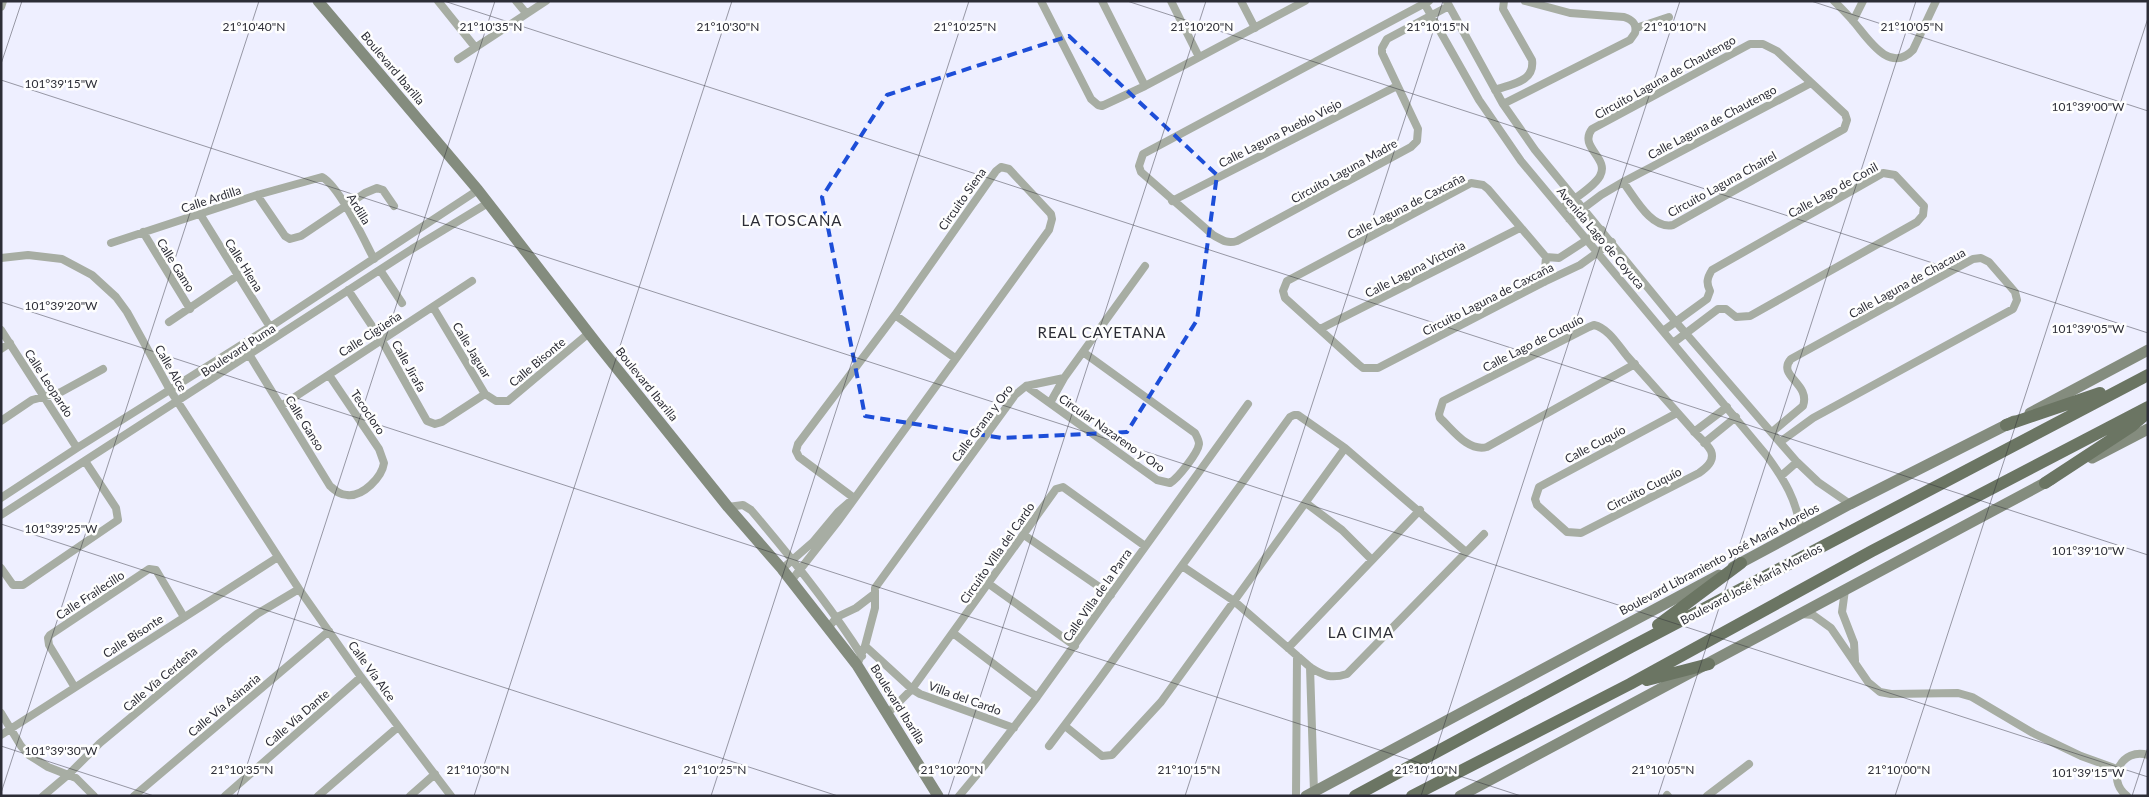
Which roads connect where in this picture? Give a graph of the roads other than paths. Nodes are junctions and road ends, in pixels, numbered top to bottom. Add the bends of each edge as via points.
1 (3, 1) edge
2 (438, 1) edge
3 (516, 1) edge
4 (546, 1) edge
5 (1041, 1) edge
6 (1102, 1) edge
7 (1171, 1) edge
8 (1241, 1) edge
9 (1304, 1) edge
10 (1504, 1) edge
11 (1525, 1) edge
12 (1834, 1) edge
13 (1863, 1) edge
14 (1936, 1) edge
15 (1426, 2) edge
16 (322, 3) edge
17 (1448, 3) edge
18 (536, 4) edge
19 (1, 7) edge
20 (526, 13) junction
21 (1431, 15) junction
22 (1669, 16) dead end
23 (1853, 21) junction
24 (1255, 28) junction
25 (1636, 28) junction
26 (475, 47) junction
27 (1199, 57) junction
28 (458, 59) dead end
29 (1811, 83) junction
30 (1145, 86) junction
31 (1397, 86) junction
32 (1495, 90) junction
33 (1502, 104) junction
34 (1847, 124) joint
35 (319, 177) joint
36 (1623, 182) junction
37 (478, 190) junction
38 (257, 195) junction
39 (1575, 198) junction
40 (1172, 201) junction
41 (488, 203) junction
42 (346, 206) junction
43 (394, 206) dead end
44 (1584, 208) junction
45 (1561, 209) junction
46 (200, 214) junction
47 (1570, 219) junction
48 (1520, 228) junction
49 (1602, 230) junction
50 (143, 232) junction
51 (1587, 240) junction
52 (1612, 242) junction
53 (111, 243) dead end
54 (1599, 254) junction
55 (1546, 257) junction
56 (1, 258) edge
57 (374, 258) junction
58 (1145, 266) dead end
59 (380, 270) junction
60 (237, 276) junction
61 (472, 281) dead end
62 (1544, 282) junction
63 (348, 290) junction
64 (402, 303) dead end
65 (433, 307) junction
66 (190, 309) junction
67 (895, 315) junction
68 (169, 322) dead end
69 (1676, 322) junction
70 (270, 327) junction
71 (1, 330) edge
72 (1320, 330) junction
73 (1663, 331) junction
74 (589, 333) junction
75 (1686, 334) junction
76 (382, 341) junction
77 (10, 343) junction
78 (1673, 343) junction
79 (1, 349) edge
80 (2148, 350) edge
81 (1083, 352) junction
82 (250, 356) junction
83 (954, 358) junction
84 (1635, 364) junction
85 (103, 369) dead end
86 (329, 375) junction
87 (2145, 377) edge
88 (1064, 378) junction
89 (1026, 386) junction
90 (170, 390) junction
91 (486, 394) junction
92 (43, 396) junction
93 (496, 401) joint
94 (178, 402) junction
95 (1050, 403) junction
96 (1248, 404) dead end
97 (280, 406) junction
98 (1803, 406) junction
99 (1727, 407) junction
100 (2148, 407) edge
101 (2148, 412) edge
102 (1677, 413) junction
103 (1736, 417) junction
104 (1813, 418) junction
105 (1, 420) edge
106 (2006, 425) junction
107 (2148, 429) edge
108 (1694, 432) junction
109 (1772, 432) junction
110 (1780, 442) junction
111 (1704, 443) junction
112 (77, 448) junction
113 (1345, 448) junction
114 (1711, 451) joint
115 (85, 461) junction
116 (1797, 462) junction
117 (1781, 476) junction
118 (2045, 483) junction
119 (346, 495) joint
120 (1, 498) edge
121 (854, 498) junction
122 (1306, 503) junction
123 (1850, 504) junction
124 (728, 507) junction
125 (1420, 510) junction
126 (1, 516) edge
127 (1801, 530) junction
128 (1484, 534) dead end
129 (1574, 534) joint
130 (1024, 535) junction
131 (1145, 546) junction
132 (1466, 552) junction
133 (278, 557) junction
134 (792, 558) junction
135 (1372, 560) junction
136 (1741, 563) junction
137 (1182, 566) junction
138 (1, 568) edge
139 (782, 569) junction
140 (801, 570) junction
141 (791, 581) junction
142 (989, 584) junction
143 (299, 589) junction
144 (1845, 590) junction
145 (873, 594) junction
146 (1111, 595) junction
147 (1234, 601) junction
148 (1800, 614) junction
149 (184, 617) junction
150 (837, 617) junction
151 (828, 628) junction
152 (329, 631) junction
153 (954, 633) junction
154 (866, 646) junction
155 (1075, 646) junction
156 (1630, 647) junction
157 (1288, 648) junction
158 (1297, 656) junction
159 (860, 661) junction
160 (1855, 661) junction
161 (1709, 664) junction
162 (1310, 667) junction
163 (362, 677) junction
164 (1630, 684) junction
165 (74, 686) junction
166 (912, 689) junction
167 (1038, 697) junction
168 (1, 713) edge
169 (887, 714) junction
170 (1064, 726) junction
171 (398, 727) junction
172 (11, 728) junction
173 (1014, 728) junction
174 (1, 735) edge
175 (1298, 736) junction
176 (1312, 736) junction
177 (1049, 746) dead end
178 (2148, 755) edge
179 (1749, 764) dead end
180 (2117, 769) junction
181 (69, 774) junction
182 (435, 774) junction
183 (1310, 794) edge
184 (43, 796) edge
185 (94, 796) edge
186 (134, 796) edge
187 (225, 796) edge
188 (318, 796) edge
189 (410, 796) edge
190 (451, 796) edge
191 (938, 796) edge
192 (958, 796) edge
193 (1296, 796) edge
194 (1355, 796) edge
195 (1412, 796) edge
196 (1460, 796) edge
197 (1707, 796) edge
198 (2127, 796) edge

1 - 19 street
2 - 26 street
3 - 20 street
4 - 18 street
5 - 30 street via 1094,103 1106,106
6 - 30 street
7 - 27 street
8 - 24 street
9 - 24 street
10 - 32 street via 1503,10 1533,66 1525,80
11 - 25 street via 1570,13 1624,17 1631,19
12 - 23 street
13 - 23 street
14 - 23 street via 1913,50 1907,56 1886,56
15 - 21 street, Avenida Lago de Coyuca
15 - 40 street via 1143,154 1139,166 1141,172
16 - 37 street, Boulevard Ibarilla
17 - 21 street, Circuito Laguna Madre
17 - 32 street, Avenida Lago de Coyuca
18 - 20 street
20 - 26 street
21 - 31 street, Circuito Laguna Madre via 1401,30 1383,44 1382,53
21 - 45 street, Avenida Lago de Coyuca via 1498,130
22 - 25 street
24 - 27 street
25 - 33 street via 1630,40
26 - 28 street
27 - 30 street
29 - 34 street, Circuito Laguna de Chautengo via 1845,114
29 - 36 street, Calle Laguna de Chautengo
29 - 39 street, Circuito Laguna de Chautengo via 1770,47 1750,44 1592,129 1588,143 1601,162 1602,170 1594,183
31 - 40 street, Calle Laguna Pueblo Viejo
31 - 40 street, Circuito Laguna Madre via 1418,129 1417,141 1411,147 1237,242 1224,242
32 - 33 street, Avenida Lago de Coyuca
33 - 39 street, Avenida Lago de Coyuca
34 - 36 street, Circuito Laguna Chairel via 1844,129 1672,225 1660,225 1650,217
35 - 38 street, Calle Ardilla
35 - 42 street, Ardilla via 326,179
36 - 44 street
37 - 41 street, Boulevard Ibarilla
37 - 57 street, Boulevard Puma
38 - 42 street via 285,236 296,239
38 - 46 street, Calle Ardilla
39 - 44 street, Avenida Lago de Coyuca
39 - 45 street, Circuito Laguna de Chautengo
41 - 59 street, Boulevard Puma
41 - 74 street, Boulevard Ibarilla
42 - 43 street via 377,188
42 - 57 street, Ardilla
44 - 47 street
44 - 49 street, Avenida Lago de Coyuca
45 - 47 street, Avenida Lago de Coyuca
46 - 50 street, Calle Ardilla
46 - 60 street, Calle Hiena
47 - 51 street, Avenida Lago de Coyuca
48 - 55 street, Calle Laguna de Caxcaña
48 - 72 street, Calle Laguna Victoria
48 - 72 street, Calle Laguna de Caxcaña via 1488,189 1467,184 1287,281 1283,291 1285,298
49 - 51 street
49 - 52 street, Avenida Lago de Coyuca
50 - 53 street, Calle Ardilla
50 - 66 street, Calle Gamo
51 - 54 street, Avenida Lago de Coyuca
51 - 55 street via 1559,258
52 - 54 street, Circuito Laguna de Caxcaña
52 - 69 street, Avenida Lago de Coyuca
54 - 62 street, Circuito Laguna de Caxcaña
54 - 73 street, Avenida Lago de Coyuca
55 - 62 street
56 - 90 street, Calle Alce via 28,255 53,258 78,266 92,275 128,312
57 - 70 street, Boulevard Puma
58 - 81 street
59 - 63 street, Boulevard Puma
59 - 64 street
60 - 66 street
60 - 70 street, Calle Hiena
61 - 65 street, Calle Cigüeña
62 - 72 street, Circuito Laguna de Caxcaña via 1378,368 1363,368
63 - 76 street, Calle Jirafa
63 - 82 street, Boulevard Puma
65 - 76 street, Calle Cigüeña
65 - 91 street, Calle Jaguar
66 - 68 street
67 - 83 street
67 - 83 street, Circuito Siena via 996,171 1001,167 1009,169 1048,211 1051,224
67 - 121 street, Circuito Siena via 797,448 799,457
69 - 73 street, Calle Lago de Conil
69 - 75 street, Avenida Lago de Coyuca
69 - 75 street, Calle Lago de Conil via 1707,299 1712,270 1884,173 1895,174 1924,206 1923,215 1917,222 1750,316 1736,317 1726,309 1718,309
70 - 90 street, Boulevard Puma
71 - 77 street, Calle Leopardo
73 - 78 street, Avenida Lago de Coyuca
74 - 93 street, Calle Bisonte via 508,401
74 - 124 street, Boulevard Ibarilla
75 - 78 street, Calle Lago de Conil
75 - 109 street, Avenida Lago de Coyuca
76 - 86 street, Calle Cigüeña
76 - 91 street, Calle Jirafa via 427,421 442,422
77 - 79 street
77 - 92 street, Calle Leopardo
78 - 99 street, Avenida Lago de Coyuca
80 - 106 street, Boulevard Libramiento José María Morelos
81 - 88 street
81 - 95 street, Circular Nazareno y Oro via 1195,433 1197,449 1176,480 1164,483
82 - 94 street, Boulevard Puma
82 - 97 street, Calle Ganso
83 - 121 street, Circuito Siena
84 - 84 street, Calle Lago de Cuquío via 1481,449 1469,445 1440,418 1443,402 1594,325 1604,330
84 - 102 street, Calle Lago de Cuquío
85 - 92 street via 61,392
86 - 97 street, Calle Cigüeña
86 - 119 street, Tecocloro via 379,449 384,463 379,476 363,490
87 - 106 main road
87 - 156 main road, Boulevard José María Morelos
88 - 89 street, Calle Grana y Oro
88 - 95 street
89 - 95 street, Circular Nazareno y Oro
89 - 145 street, Calle Grana y Oro via 1009,403 874,588
90 - 94 street, Calle Alce
90 - 112 street, Boulevard Puma
91 - 93 street, Calle Jaguar
92 - 105 street
92 - 112 street, Calle Leopardo
94 - 115 street, Boulevard Puma
94 - 133 street, Calle Alce
96 - 131 street, Calle Villa de la Parra
97 - 119 street, Calle Ganso via 330,486
98 - 104 street
98 - 104 street, Calle Laguna de Chacaua via 1804,393 1787,371 1791,359 1974,259 1989,262 2015,292 2014,309
98 - 109 street
99 - 103 street, Avenida Lago de Coyuca
99 - 108 street
100 - 164 main road via 1872,551
101 - 118 main road
102 - 108 street, Calle Lago de Cuquío
102 - 129 street, Calle Cuquío via 1539,487 1535,499 1537,505
103 - 111 street
103 - 117 street, Avenida Lago de Coyuca
104 - 110 street, Calle Laguna de Chacaua
106 - 123 street, Boulevard Libramiento José María Morelos
107 - 118 street
108 - 111 street, Calle Lago de Cuquío
109 - 110 street, Avenida Lago de Coyuca
110 - 116 street, Avenida Lago de Coyuca
111 - 114 street, Calle Lago de Cuquío
112 - 120 street, Boulevard Puma
113 - 122 street
113 - 125 street
113 - 137 street via 1294,414
114 - 129 street, Circuito Cuquío via 1710,462 1699,473
115 - 126 street, Boulevard Puma
115 - 138 street via 116,508 119,516 115,522 29,582 18,586 10,582
116 - 117 street
116 - 123 street, Avenida Lago de Coyuca via 1818,482
117 - 127 street, Avenida Lago de Coyuca via 1798,510
118 - 144 street
121 - 134 street, Circuito Siena via 813,542
121 - 140 street, Circuito Siena
122 - 135 street via 1342,530
122 - 147 street
123 - 127 street, Boulevard Libramiento José María Morelos
124 - 134 street via 747,507
124 - 139 street, Boulevard Ibarilla
125 - 132 street
125 - 135 street
127 - 136 street, Boulevard Libramiento José María Morelos
128 - 132 street
130 - 131 street, Circuito Villa del Cardo via 1056,489 1063,487
130 - 142 street, Circuito Villa del Cardo
130 - 146 street
131 - 146 street, Calle Villa de la Parra
132 - 162 street via 1347,674 1324,676
133 - 143 street, Calle Vía Alce
133 - 149 street, Calle Bisonte
134 - 139 street, Circuito Siena
134 - 140 street
135 - 157 street
136 - 156 main road
136 - 183 street, Boulevard Libramiento José María Morelos
137 - 147 street
137 - 170 street
139 - 141 street, Boulevard Ibarilla
140 - 141 street, Circuito Siena
140 - 150 street
141 - 151 street, Boulevard Ibarilla
142 - 153 street, Circuito Villa del Cardo
142 - 155 street
143 - 152 street, Calle Vía Alce
143 - 181 street, Calle Vía Cerdeña via 257,614 224,640 100,743
144 - 148 street
144 - 160 street via 1842,612 1854,643
145 - 150 street, Calle Grana y Oro via 856,608
145 - 154 street, Calle Grana y Oro via 875,608
146 - 155 street, Calle Villa de la Parra
147 - 157 street
147 - 170 street via 1161,702 1112,755 1102,756
148 - 160 street via 1813,615 1831,628
148 - 161 street
149 - 165 street, Calle Bisonte
149 - 165 street, Calle Frailecillo via 156,570 151,569 50,634 49,645
150 - 151 street, Calle Grana y Oro
150 - 159 street
151 - 159 street, Boulevard Ibarilla
152 - 163 street, Calle Vía Alce
152 - 186 street, Calle Vía Asinaria
153 - 166 street, Circuito Villa del Cardo
153 - 167 street
154 - 159 street, Calle Grana y Oro
154 - 166 street, Villa del Cardo
155 - 167 street, Calle Villa de la Parra
156 - 194 main road, Boulevard José María Morelos
157 - 158 street
158 - 162 street
158 - 175 street
159 - 169 street, Boulevard Ibarilla
160 - 180 street via 1868,682 1880,692 1958,693 2081,756
161 - 164 main road
161 - 196 street
162 - 176 street
163 - 171 street, Calle Vía Alce
163 - 187 street, Calle Vía Dante
164 - 195 main road
165 - 172 street, Calle Bisonte
166 - 169 street, Circuito Villa del Cardo
166 - 173 street, Villa del Cardo
167 - 173 street, Calle Villa de la Parra
168 - 172 street
169 - 191 street, Boulevard Ibarilla
170 - 177 street
171 - 182 street, Calle Vía Alce
171 - 188 street
172 - 174 street, Calle Bisonte
172 - 181 street via 28,755 48,768
173 - 192 street, Calle Villa de la Parra
175 - 176 street
175 - 193 street
176 - 183 street
178 - 180 street via 2137,753 2128,756
179 - 197 street
180 - 198 street via 2119,788
181 - 184 street, Calle Vía Cerdeña
181 - 185 street
182 - 189 street
182 - 190 street, Calle Vía Alce

